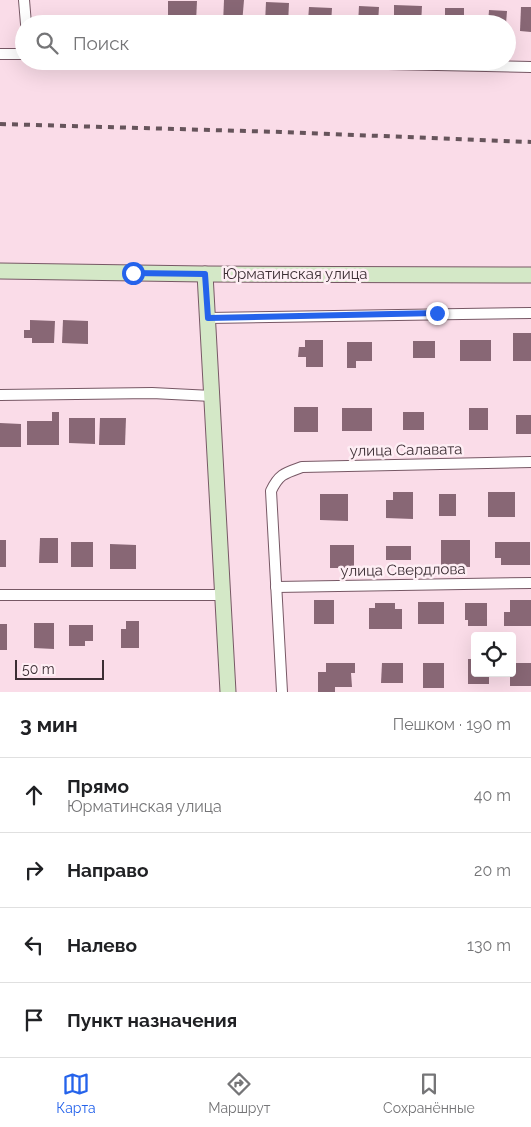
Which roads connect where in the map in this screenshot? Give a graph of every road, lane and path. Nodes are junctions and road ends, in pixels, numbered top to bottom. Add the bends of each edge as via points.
1 (24, 0) edge
2 (25, 15) edge
3 (0, 54) edge
4 (15, 54) edge
5 (516, 67) edge
6 (531, 67) edge
7 (0, 271) edge
8 (205, 274) junction
9 (531, 275) edge
10 (531, 313) edge
11 (208, 318) junction
12 (0, 395) edge
13 (212, 396) junction
14 (531, 462) edge
15 (531, 583) edge
16 (276, 587) junction
17 (223, 595) junction
18 (0, 596) edge
19 (228, 692) edge
20 (282, 692) edge

1 - 2 street
3 - 4 street
5 - 6 street
7 - 8 main road, Юрматинская улица
8 - 9 main road, Юрматинская улица
8 - 11 main road
10 - 11 street
11 - 13 main road
12 - 13 street via 152,393
13 - 17 main road
14 - 16 street, улица Салавата via 302,467 283,474 271,492
15 - 16 street, улица Свердлова
16 - 20 street
17 - 18 street
17 - 19 main road

